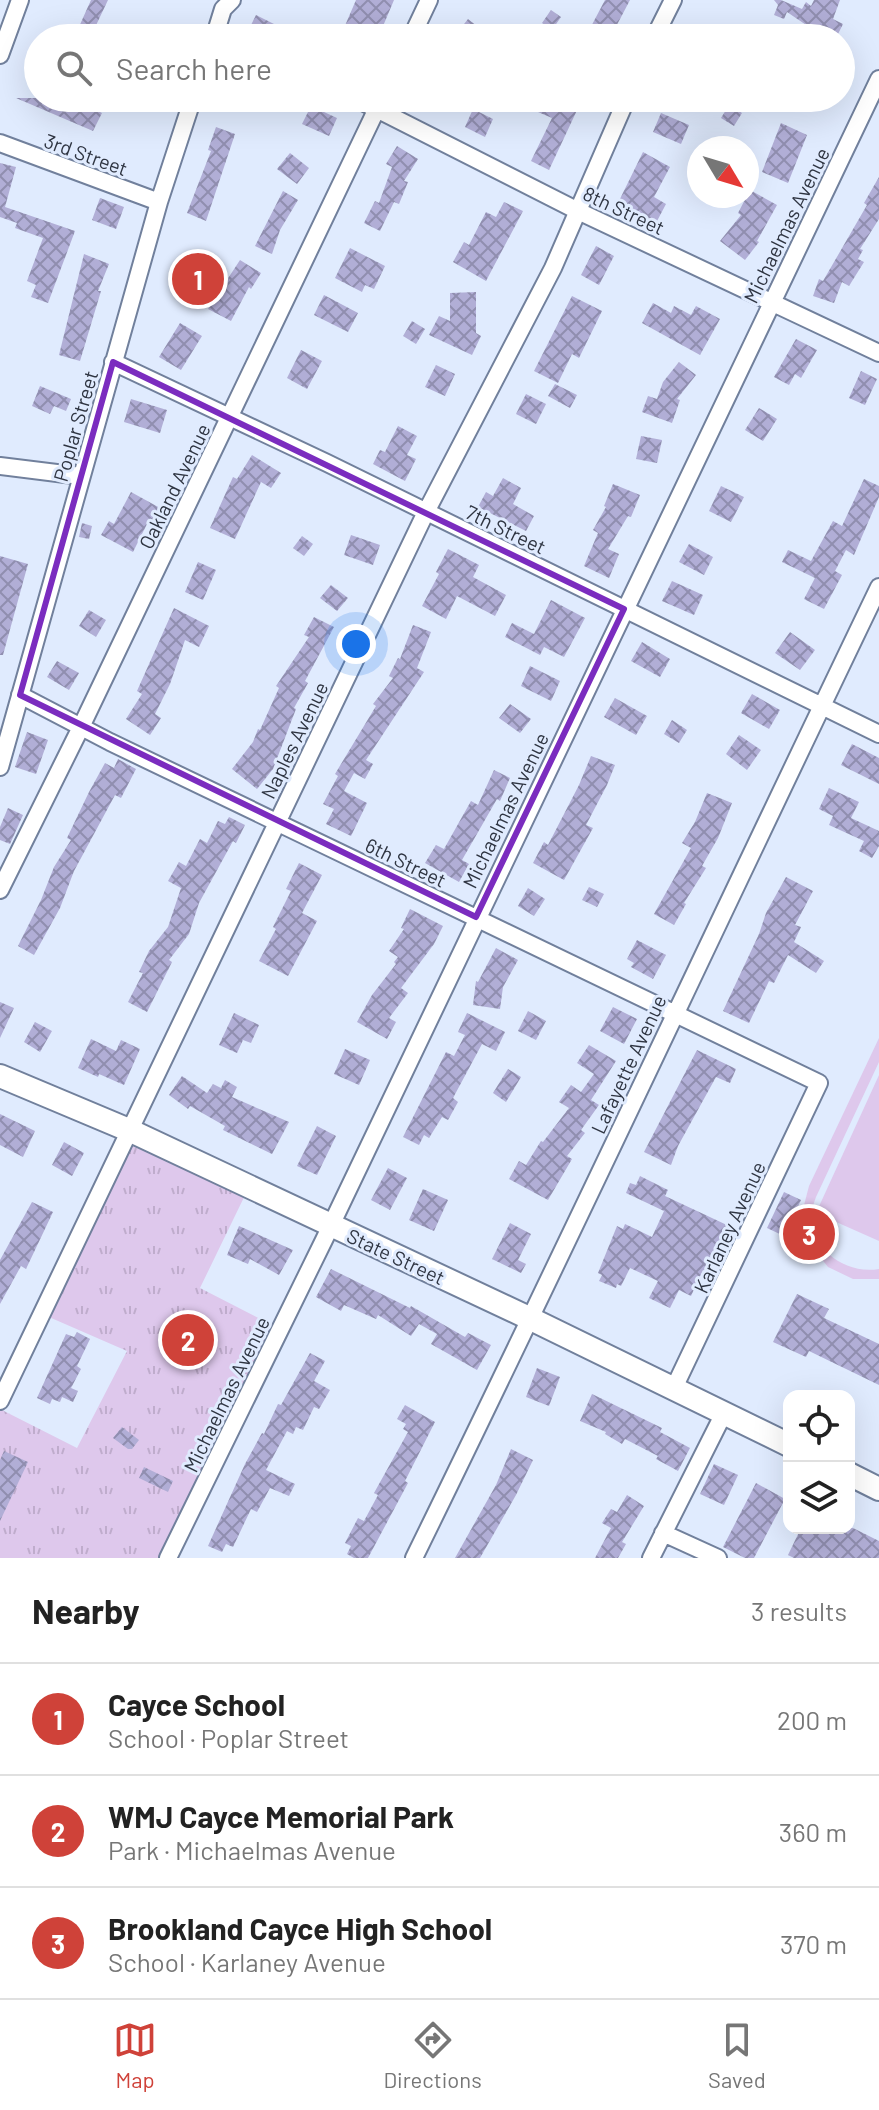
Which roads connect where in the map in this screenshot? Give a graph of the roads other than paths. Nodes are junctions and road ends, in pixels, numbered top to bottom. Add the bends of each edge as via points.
1 (20, 0) edge
2 (429, 0) edge
3 (673, 0) edge
4 (223, 3) edge
5 (221, 24) edge
6 (418, 24) edge
7 (661, 24) edge
8 (0, 55) edge
9 (879, 79) edge
10 (188, 112) edge
11 (376, 112) edge
12 (396, 112) edge
13 (621, 112) edge
14 (0, 143) edge
15 (159, 202) junction
16 (578, 211) junction
17 (771, 302) junction
18 (879, 353) edge
19 (113, 362) junction
20 (229, 418) junction
21 (0, 466) edge
22 (81, 476) junction
23 (426, 512) junction
24 (879, 587) edge
25 (624, 609) junction
26 (20, 695) junction
27 (822, 706) junction
28 (81, 727) junction
29 (879, 734) edge
30 (0, 767) edge
31 (277, 822) junction
32 (0, 890) edge
33 (476, 917) junction
34 (674, 1012) junction
35 (0, 1076) edge
36 (819, 1083) joint
37 (131, 1131) junction
38 (330, 1226) junction
39 (531, 1319) junction
40 (674, 1388) junction
41 (0, 1401) edge
42 (724, 1413) junction
43 (783, 1442) edge
44 (855, 1477) edge
45 (879, 1489) edge
46 (663, 1533) junction
47 (168, 1558) edge
48 (414, 1558) edge
49 (651, 1558) edge
50 (718, 1558) edge

1 - 8 street
2 - 6 street
3 - 7 street
4 - 5 street
9 - 17 street, Michaelmas Avenue
10 - 15 street, Poplar Street
11 - 20 street, Oakland Avenue
12 - 16 street, 8th Street
13 - 16 street, Naples Avenue
14 - 15 street, 3rd Street
15 - 19 street, Poplar Street
16 - 17 street, 8th Street
16 - 23 street, Naples Avenue
17 - 18 street, 8th Street
17 - 25 street, Michaelmas Avenue
19 - 20 street, 7th Street
19 - 22 street, Poplar Street
20 - 23 street, 7th Street
20 - 28 street, Oakland Avenue
21 - 22 street
22 - 26 street, Poplar Street
23 - 25 street, 7th Street
23 - 31 street, Naples Avenue
24 - 27 street, Lafayette Avenue
25 - 27 street, 7th Street
25 - 33 street, Michaelmas Avenue
26 - 28 street, 6th Street
26 - 30 street, Poplar Street
27 - 29 street, 7th Street
27 - 34 street, Lafayette Avenue
28 - 31 street, 6th Street
28 - 32 street, Oakland Avenue
31 - 33 street, 6th Street
31 - 37 street, Naples Avenue
33 - 34 street, 6th Street
33 - 38 street, Michaelmas Avenue
34 - 36 street, 6th Street
34 - 39 street, Lafayette Avenue
35 - 37 main road, State Street
36 - 40 street, Karlaney Avenue
37 - 38 main road, State Street
37 - 41 street, Naples Avenue
38 - 39 main road, State Street
38 - 47 street, Michaelmas Avenue
39 - 40 main road, State Street
39 - 48 street, Lafayette Avenue
40 - 42 main road, State Street
42 - 43 main road, State Street
42 - 46 street
44 - 45 main road
46 - 49 street
46 - 50 street

